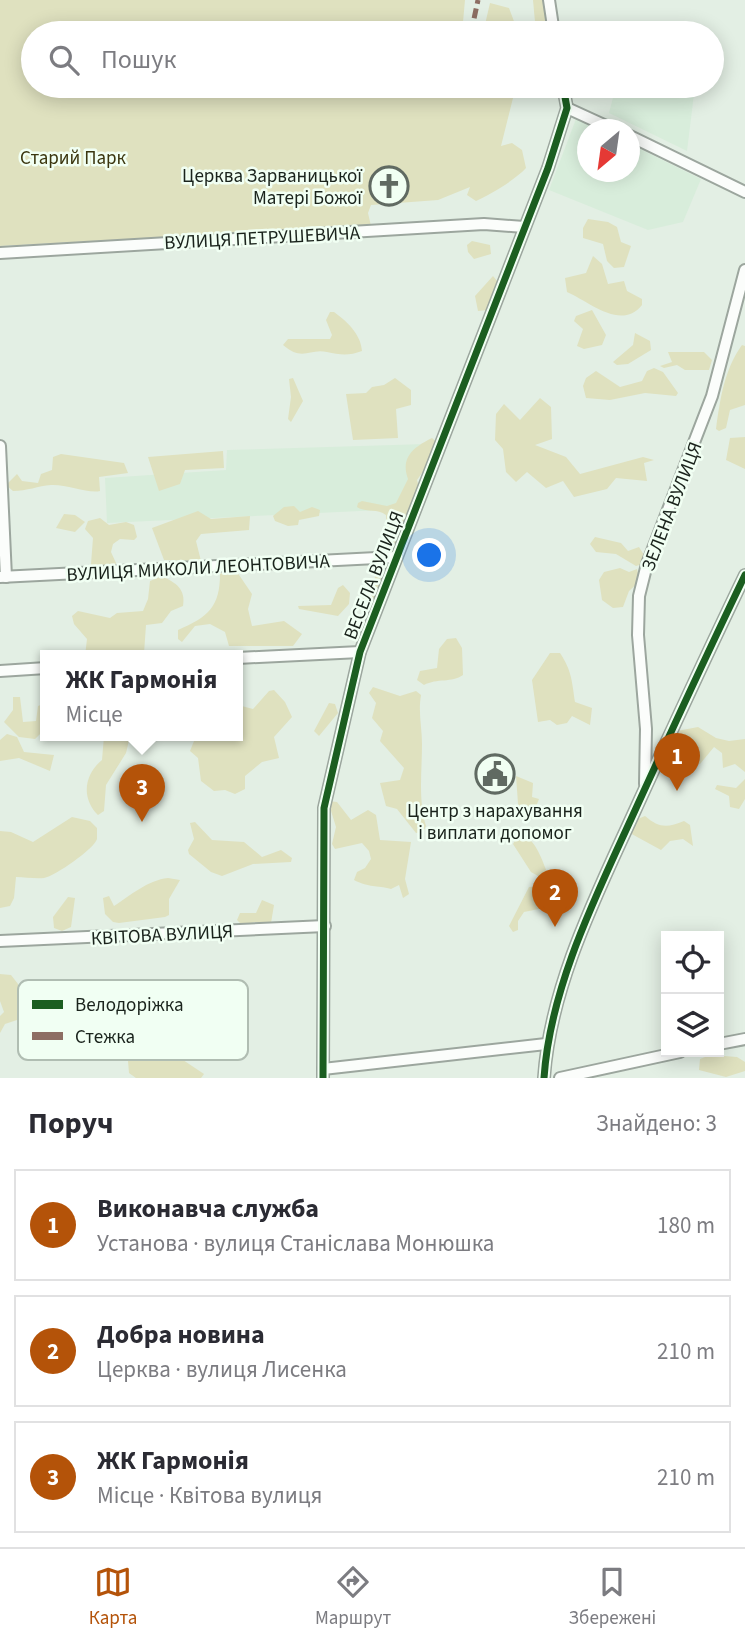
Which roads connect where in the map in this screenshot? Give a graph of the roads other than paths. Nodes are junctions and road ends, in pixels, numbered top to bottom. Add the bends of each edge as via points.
1 (549, 0) edge
2 (552, 21) edge
3 (565, 98) edge
4 (566, 108) junction
5 (590, 119) edge
6 (640, 141) edge
7 (745, 192) edge
8 (524, 227) junction
9 (0, 253) edge
10 (745, 270) edge
11 (0, 446) edge
12 (396, 557) junction
13 (745, 576) edge
14 (3, 577) edge
15 (360, 652) junction
16 (243, 658) edge
17 (40, 668) edge
18 (0, 671) edge
19 (645, 790) junction
20 (325, 926) junction
21 (0, 941) edge
22 (745, 1039) edge
23 (724, 1043) edge
24 (546, 1044) junction
25 (661, 1056) edge
26 (323, 1073) edge
27 (544, 1078) edge
28 (560, 1078) edge

1 - 2 street
3 - 4 street
4 - 5 street
4 - 8 street, ВЕСЕЛА ВУЛИЦЯ
6 - 7 street
8 - 9 street, ВУЛИЦЯ ПЕТРУШЕВИЧА via 484,224
8 - 12 street, ВЕСЕЛА ВУЛИЦЯ
10 - 19 street, ЗЕЛЕНА ВУЛИЦЯ via 712,396 639,596
11 - 14 street
12 - 14 street, ВУЛИЦЯ МИКОЛИ ЛЕОНТОВИЧА
12 - 15 street, ВЕСЕЛА ВУЛИЦЯ
13 - 19 street
15 - 16 street
15 - 20 street, ВЕСЕЛА ВУЛИЦЯ via 324,808
17 - 18 street
19 - 24 street via 577,946
20 - 21 street, КВІТОВА ВУЛИЦЯ
20 - 26 street, ВЕСЕЛА ВУЛИЦЯ
22 - 23 street
24 - 26 street
24 - 27 street
25 - 28 street

